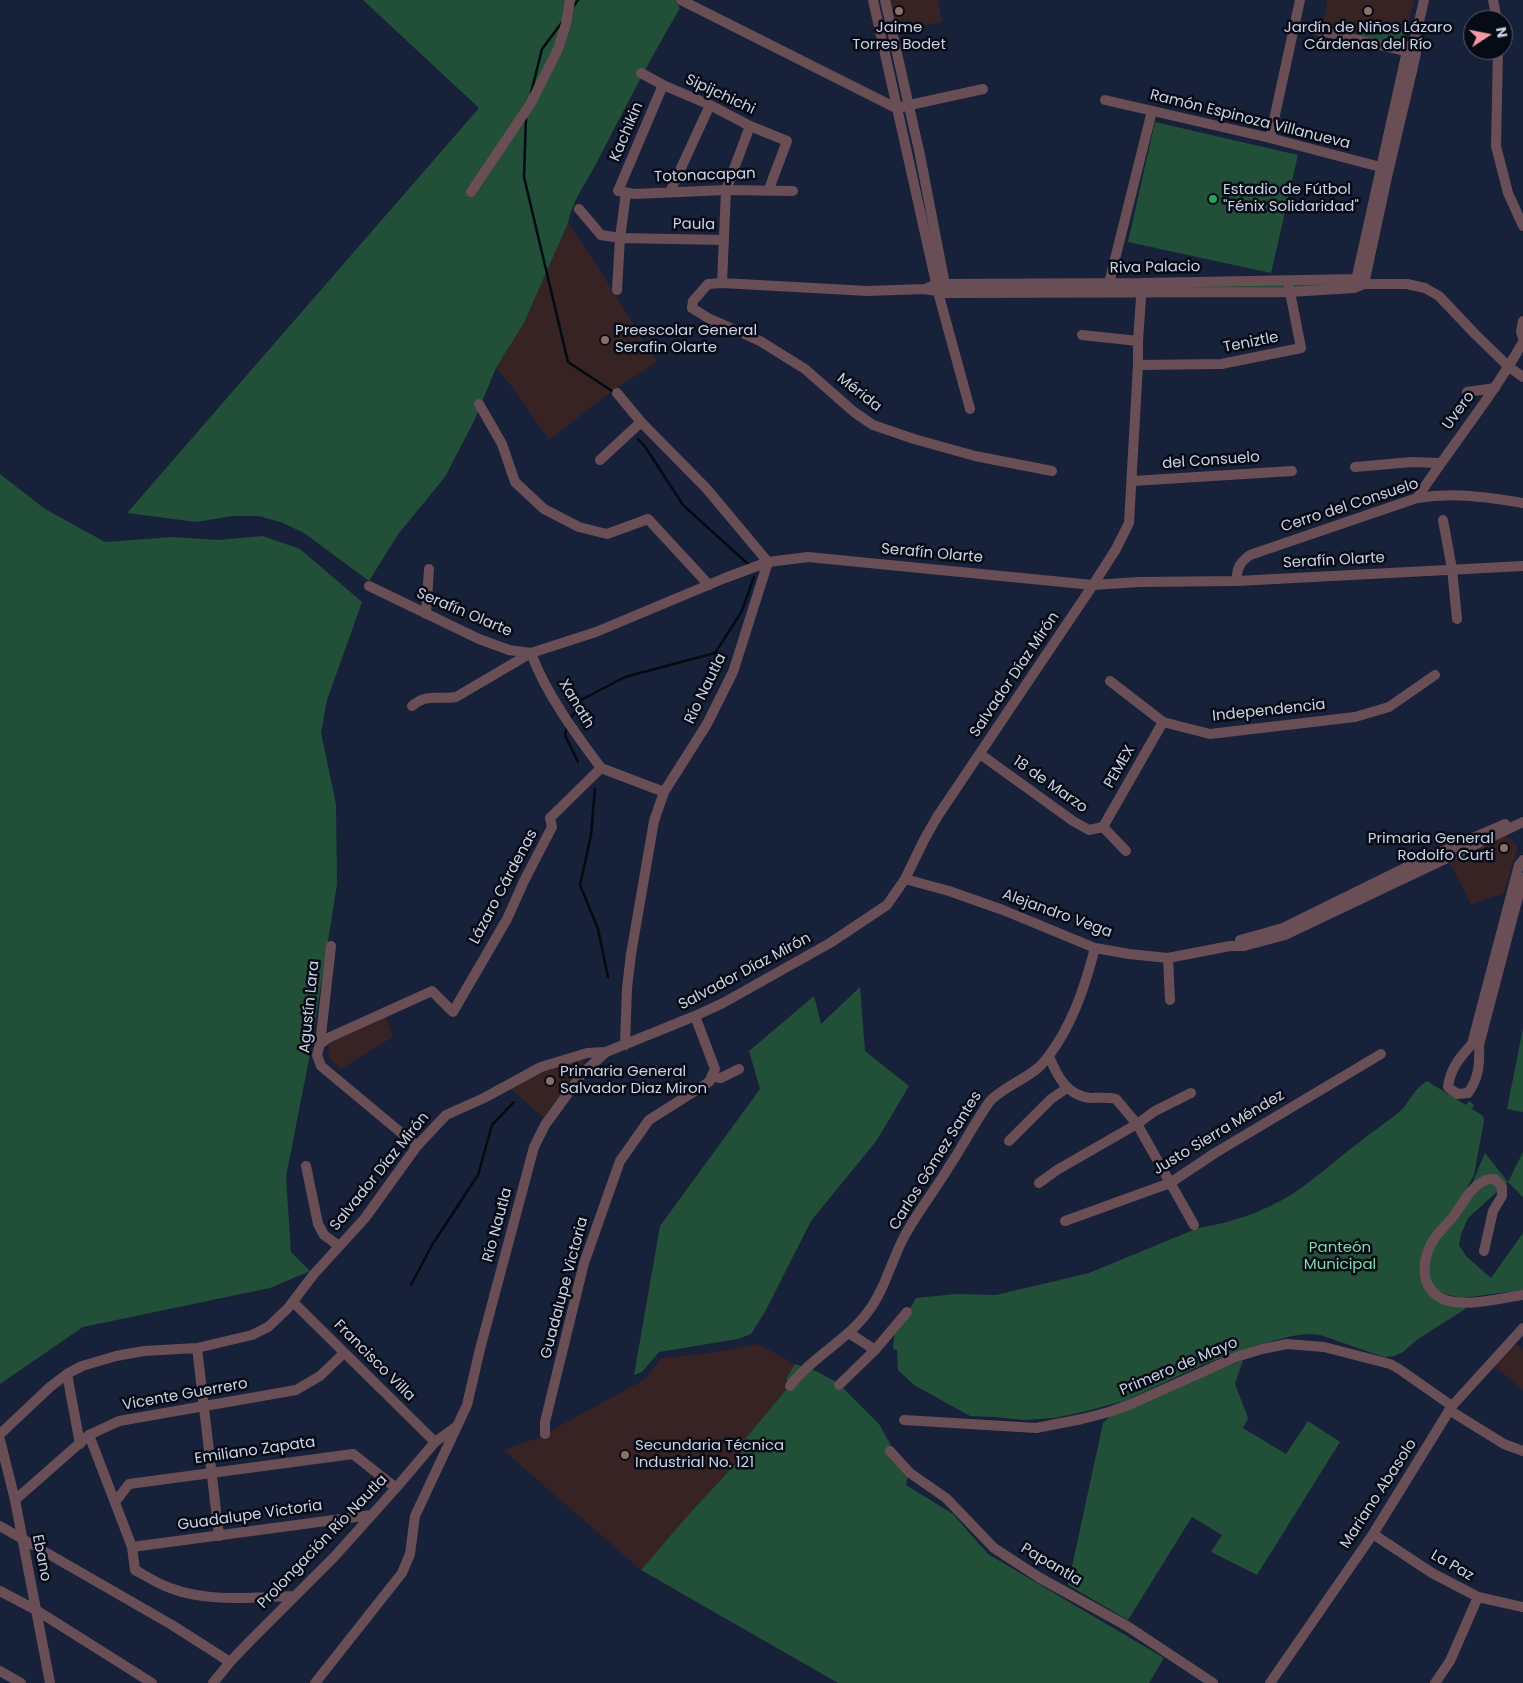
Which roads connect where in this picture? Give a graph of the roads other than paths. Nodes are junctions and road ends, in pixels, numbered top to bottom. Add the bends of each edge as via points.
1 (570, 0) edge
2 (681, 0) edge
3 (873, 0) edge
4 (885, 0) edge
5 (1300, 0) edge
6 (1424, 0) edge
7 (1295, 26) junction
8 (1411, 52) junction
9 (1498, 60) edge
10 (641, 73) dead end
11 (663, 85) junction
12 (983, 89) dead end
13 (1105, 100) dead end
14 (710, 105) junction
15 (909, 106) junction
16 (896, 108) junction
17 (1152, 111) junction
18 (750, 126) junction
19 (1270, 138) junction
20 (1384, 169) junction
21 (923, 171) junction
22 (911, 173) junction
23 (769, 189) junction
24 (726, 190) junction
25 (793, 191) dead end
26 (471, 192) dead end
27 (622, 192) junction
28 (670, 192) junction
29 (579, 209) dead end
30 (1523, 226) edge
31 (620, 238) junction
32 (724, 240) junction
33 (1288, 280) junction
34 (722, 283) junction
35 (1358, 283) junction
36 (941, 288) junction
37 (1108, 288) junction
38 (1142, 288) junction
39 (617, 290) dead end
40 (1290, 292) junction
41 (692, 308) joint
42 (1523, 321) edge
43 (1082, 335) dead end
44 (1523, 340) edge
45 (1138, 341) junction
46 (1138, 365) junction
47 (1509, 366) junction
48 (1523, 377) edge
49 (1495, 388) junction
50 (1467, 392) dead end
51 (617, 394) dead end
52 (479, 404) dead end
53 (970, 409) dead end
54 (641, 422) junction
55 (600, 460) dead end
56 (1440, 463) junction
57 (1355, 467) dead end
58 (1292, 470) dead end
59 (1052, 471) dead end
60 (1133, 481) junction
61 (1417, 498) junction
62 (1523, 503) edge
63 (1443, 520) dead end
64 (768, 562) junction
65 (1523, 566) edge
66 (429, 569) dead end
67 (1452, 569) junction
68 (1237, 582) junction
69 (709, 585) junction
70 (1093, 585) junction
71 (369, 586) dead end
72 (426, 614) junction
73 (1457, 619) dead end
74 (532, 653) junction
75 (1434, 675) dead end
76 (1110, 681) dead end
77 (412, 706) dead end
78 (1163, 722) junction
79 (980, 754) junction
80 (601, 768) junction
81 (664, 792) junction
82 (1523, 816) edge
83 (1523, 822) edge
84 (1103, 827) junction
85 (1126, 851) dead end
86 (1523, 860) edge
87 (1419, 866) junction
88 (1523, 878) edge
89 (905, 879) junction
90 (331, 946) dead end
91 (1095, 948) junction
92 (1168, 958) junction
93 (1170, 1000) dead end
94 (696, 1016) junction
95 (320, 1044) junction
96 (625, 1045) junction
97 (606, 1052) junction
98 (1381, 1054) dead end
99 (1049, 1056) junction
100 (739, 1069) dead end
101 (713, 1077) junction
102 (1067, 1088) junction
103 (1192, 1093) dead end
104 (1138, 1124) junction
105 (1009, 1141) dead end
106 (417, 1146) junction
107 (306, 1166) dead end
108 (1039, 1183) dead end
109 (1170, 1183) junction
110 (1065, 1221) dead end
111 (1194, 1226) dead end
112 (339, 1246) junction
113 (1484, 1251) dead end
114 (1523, 1295) edge
115 (293, 1302) junction
116 (907, 1312) dead end
117 (1523, 1328) edge
118 (849, 1333) junction
119 (197, 1348) junction
120 (875, 1350) junction
121 (344, 1353) junction
122 (67, 1374) junction
123 (839, 1385) dead end
124 (790, 1386) dead end
125 (204, 1406) junction
126 (1450, 1408) junction
127 (904, 1420) dead end
128 (458, 1426) junction
129 (0, 1434) edge
130 (545, 1434) dead end
131 (89, 1435) junction
132 (0, 1440) edge
133 (435, 1442) junction
134 (80, 1444) junction
135 (890, 1451) dead end
136 (1523, 1451) edge
137 (211, 1472) junction
138 (396, 1488) junction
139 (14, 1500) junction
140 (115, 1502) junction
141 (371, 1516) junction
142 (0, 1526) edge
143 (1373, 1534) junction
144 (219, 1536) junction
145 (22, 1540) junction
146 (132, 1547) junction
147 (0, 1591) edge
148 (294, 1596) junction
149 (1478, 1598) junction
150 (1523, 1607) edge
151 (36, 1610) junction
152 (230, 1662) junction
153 (0, 1671) edge
154 (7, 1680) edge
155 (21, 1683) edge
156 (50, 1683) edge
157 (152, 1683) edge
158 (214, 1683) edge
159 (315, 1683) edge
160 (1213, 1683) edge
161 (1270, 1683) edge
162 (1435, 1683) edge

1 - 26 street via 558,49 531,103
2 - 16 street
3 - 16 street
4 - 15 street
5 - 7 street
6 - 8 street
7 - 8 street
7 - 19 street
8 - 20 street
9 - 30 street via 1496,146 1508,193
10 - 11 street, Sipijchichi
11 - 14 street, Sipijchichi
11 - 27 street, Kachikin
12 - 15 street
13 - 17 street, Ramón Espinoza Villanueva
14 - 18 street, Sipijchichi
14 - 28 street
15 - 16 street
15 - 21 street
16 - 22 street
17 - 19 street, Ramón Espinoza Villanueva
17 - 37 street
18 - 23 street, Sipijchichi via 787,141
18 - 24 street
19 - 20 street, Ramón Espinoza Villanueva
20 - 35 street
21 - 22 street
21 - 36 street
22 - 36 street
23 - 24 street, Totonacapan
23 - 25 street, Totonacapan
24 - 28 street, Totonacapan
24 - 32 street
27 - 28 street, Totonacapan
27 - 31 street
29 - 31 street, Paula via 602,235
31 - 32 street, Paula
31 - 39 street
32 - 34 street, Paula
33 - 35 street, Riva Palacio
33 - 38 street, Riva Palacio
33 - 40 street, Teniztle
34 - 36 street, Riva Palacio via 868,291
34 - 41 street, Riva Palacio via 708,284 693,301
35 - 40 street, Riva Palacio
35 - 47 street, Riva Palacio via 1407,284 1425,288 1439,296
36 - 37 street, Riva Palacio
36 - 53 street
37 - 38 street, Riva Palacio
38 - 40 street, Riva Palacio
38 - 45 street, Salvador Díaz Mirón
40 - 46 street, Teniztle via 1301,348 1221,364
41 - 59 street, Mérida via 760,341 805,369 854,412 873,424 968,454
42 - 44 street
43 - 45 street
44 - 47 street, Uvero
45 - 46 street, Salvador Díaz Mirón
46 - 60 street, Salvador Díaz Mirón
47 - 48 street, Riva Palacio
47 - 49 street, Uvero
49 - 50 street
49 - 56 street, Uvero
51 - 54 street
52 - 69 street via 502,444 516,482 544,509 579,527 607,534 648,519
54 - 55 street
54 - 64 street via 706,488
56 - 57 street
56 - 61 street, Uvero
58 - 60 street, del Consuelo
60 - 70 street, Salvador Díaz Mirón via 1129,523
61 - 62 street, Cerro del Consuelo via 1439,494 1465,495
61 - 68 street, Cerro del Consuelo via 1250,555 1240,562
63 - 67 street
64 - 69 street, Serafín Olarte
64 - 70 street, Serafín Olarte via 808,557
64 - 81 street, Río Nautla via 733,672 707,724
65 - 67 street, Serafín Olarte
66 - 72 street
67 - 68 street, Serafín Olarte
67 - 73 street
68 - 70 street, Serafín Olarte
69 - 74 street, Serafín Olarte via 596,632
70 - 79 street, Salvador Díaz Mirón
71 - 72 street, Serafín Olarte
72 - 74 street, Serafín Olarte via 479,639 509,650
74 - 77 street via 456,697 420,699
74 - 80 street, Xanath via 565,718
75 - 78 street, Independencia via 1389,707 1355,717 1210,734
76 - 78 street, Independencia
78 - 84 street, PEMEX
79 - 84 street, 18 de Marzo via 1073,821 1089,830
79 - 89 street, Salvador Díaz Mirón via 937,817
80 - 81 street
80 - 95 street, Lázaro Cárdenas via 550,818 552,827 507,919 453,1012 432,991
81 - 96 street, Río Nautla via 654,821 631,954
82 - 87 street, Alejandro Vega
83 - 87 street, Alejandro Vega
84 - 85 street
86 - 88 street via 1519,865 1476,1044
87 - 92 street, Alejandro Vega via 1284,932 1244,946
89 - 91 street, Alejandro Vega via 994,907
89 - 94 street, Salvador Díaz Mirón via 886,905 830,943
90 - 95 street, Agustín Lara
91 - 92 street, Alejandro Vega
91 - 99 street, Carlos Gómez Santes via 1069,1025
92 - 93 street
94 - 96 street, Salvador Díaz Mirón
94 - 101 street via 715,1069
95 - 106 street, Agustín Lara via 316,1055 321,1066
96 - 97 street, Salvador Díaz Mirón
97 - 106 street, Salvador Díaz Mirón via 587,1053 541,1067 446,1115
97 - 128 street, Río Nautla via 582,1074 545,1125 534,1147 467,1405
98 - 109 street, Justo Sierra Méndez
99 - 102 street via 1055,1073
99 - 118 street, Carlos Gómez Santes via 1029,1075 990,1100 905,1235 876,1301
100 - 101 street via 721,1078
101 - 130 street, Guadalupe Victoria via 648,1120 620,1161 584,1264 545,1422
102 - 104 street via 1090,1098 1116,1098
102 - 105 street via 1051,1099
103 - 104 street via 1155,1111
104 - 108 street
104 - 109 street
106 - 112 street, Salvador Díaz Mirón via 365,1218
107 - 112 street via 318,1224 324,1235
109 - 110 street, Justo Sierra Méndez
109 - 111 street
112 - 115 street, Salvador Díaz Mirón
113 - 114 street via 1493,1211 1502,1196 1502,1187 1495,1178 1484,1180 1474,1188 1434,1239 1424,1262 1425,1279 1442,1298 1456,1302
115 - 119 street, Salvador Díaz Mirón via 268,1327 252,1335
115 - 121 street, Francisco Villa
116 - 120 street
117 - 126 street, Mariano Abasolo
118 - 120 street
118 - 124 street, Carlos Gómez Santes via 818,1356
119 - 122 street, Salvador Díaz Mirón via 116,1356
119 - 125 street
120 - 123 street
121 - 125 street, Vicente Guerrero via 320,1376 296,1390
121 - 133 street, Francisco Villa
122 - 129 street, Salvador Díaz Mirón
122 - 134 street
125 - 131 street, Vicente Guerrero via 119,1421
125 - 137 street
126 - 127 street, Primero de Mayo via 1390,1364 1324,1347 1287,1344 1236,1358 1131,1404 1045,1427
126 - 136 street, Primero de Mayo via 1504,1444
126 - 143 street, Mariano Abasolo
128 - 133 street, Prolongación Río Nautla
128 - 159 street, Río Nautla via 415,1516 410,1554 402,1573
131 - 134 street, Vicente Guerrero
131 - 140 street
132 - 139 street, Ebano
133 - 138 street, Prolongación Río Nautla
134 - 139 street, Vicente Guerrero
135 - 160 street, Papantla via 910,1473 946,1498 994,1548 1040,1578 1127,1626
137 - 138 street, Emiliano Zapata via 353,1454
137 - 140 street, Emiliano Zapata via 129,1484
137 - 144 street
138 - 141 street, Prolongación Río Nautla
139 - 145 street, Ebano
140 - 146 street
141 - 144 street, Guadalupe Victoria
141 - 148 street, Prolongación Río Nautla
142 - 145 street
143 - 149 street, La Paz via 1432,1573
143 - 161 street, Mariano Abasolo
144 - 146 street, Guadalupe Victoria
145 - 151 street, Ebano
145 - 152 street via 172,1625
146 - 148 street via 135,1570 169,1588 194,1595 224,1597
147 - 151 street
148 - 152 street, Prolongación Río Nautla
149 - 150 street, La Paz
149 - 162 street via 1450,1661
151 - 156 street, Ebano
151 - 157 street
152 - 158 street, Prolongación Río Nautla
153 - 154 street
154 - 155 street

